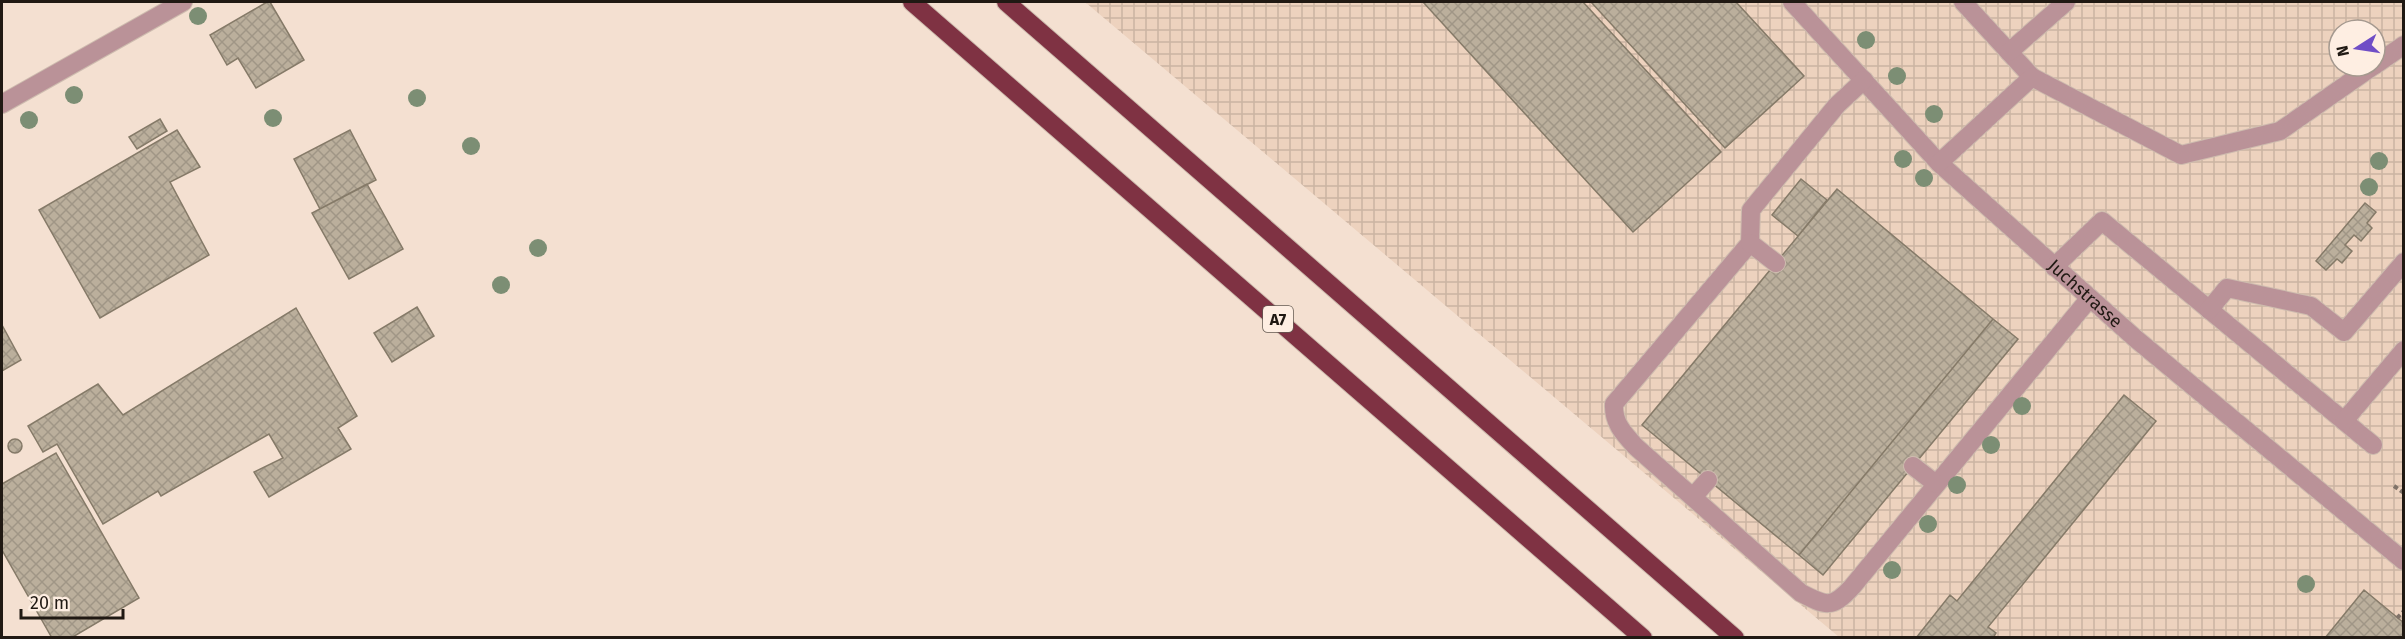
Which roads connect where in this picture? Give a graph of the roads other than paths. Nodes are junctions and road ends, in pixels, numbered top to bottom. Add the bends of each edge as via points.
1 (183, 2) edge
2 (912, 2) edge
3 (1006, 2) edge
4 (1792, 2) edge
5 (1963, 2) edge
6 (2066, 2) edge
7 (2403, 45) edge
8 (2009, 52) junction
9 (2387, 56) edge
10 (2032, 76) junction
11 (2355, 78) edge
12 (1864, 80) junction
13 (2, 104) edge
14 (1939, 163) junction
15 (1750, 243) junction
16 (2403, 262) edge
17 (1776, 263) dead end
18 (2054, 267) junction
19 (2089, 299) junction
20 (2209, 310) junction
21 (2403, 350) edge
22 (2344, 422) junction
23 (2373, 445) dead end
24 (1913, 466) dead end
25 (1708, 480) dead end
26 (1936, 484) junction
27 (1693, 496) junction
28 (2403, 561) edge
29 (1643, 638) edge
30 (1735, 638) edge

1 - 13 street
2 - 29 highway, A7
3 - 30 highway
4 - 12 street, Juchstrasse
5 - 8 street
6 - 8 street
7 - 9 street
8 - 10 street
10 - 11 street via 2181,154 2280,131
10 - 14 street
12 - 14 street, Juchstrasse
12 - 15 street via 1837,105 1751,210
14 - 18 street, Juchstrasse
15 - 17 street
15 - 27 street via 1614,404 1613,416 1621,431
16 - 20 street via 2344,332 2312,306 2227,288
18 - 19 street, Juchstrasse
18 - 20 street via 2102,221
19 - 26 street
19 - 28 street, Juchstrasse
20 - 22 street
21 - 22 street
22 - 23 street
24 - 26 street
25 - 27 street
26 - 27 street via 1844,596 1835,603 1823,604 1802,593

